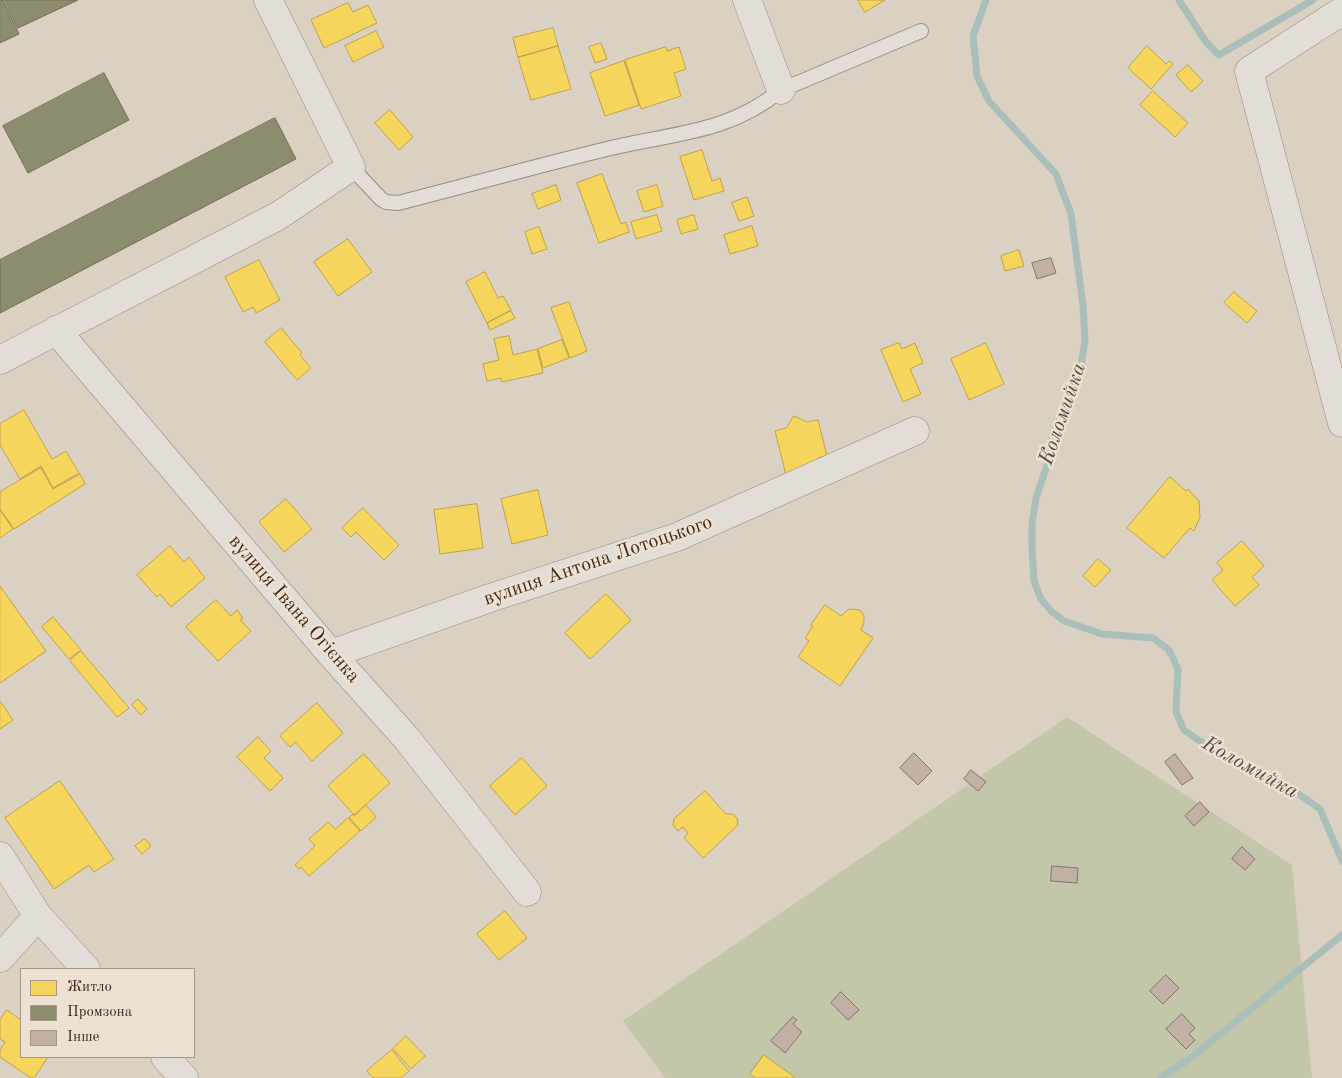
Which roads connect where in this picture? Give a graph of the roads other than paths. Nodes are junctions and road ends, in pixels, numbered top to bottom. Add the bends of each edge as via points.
1 (268, 0) edge
2 (747, 0) edge
3 (1342, 11) edge
4 (921, 31) dead end
5 (782, 90) junction
6 (351, 167) junction
7 (56, 330) junction
8 (0, 360) edge
9 (1342, 422) edge
10 (915, 431) dead end
11 (330, 654) junction
12 (0, 856) edge
13 (527, 892) dead end
14 (38, 916) junction
15 (0, 958) edge
16 (85, 968) edge
17 (166, 1058) edge
18 (184, 1078) edge

1 - 6 street
2 - 5 street
3 - 9 street via 1249,71
4 - 5 lane
5 - 6 lane via 746,114 714,127 613,148 398,203 381,199
6 - 7 street via 278,216
7 - 8 street
7 - 11 street, вулиця Івана Огієнка
10 - 11 street, вулиця Антона Лотоцького via 677,537
11 - 13 street, вулиця Івана Огієнка via 408,740
12 - 14 street
14 - 15 street
14 - 16 street
17 - 18 street

